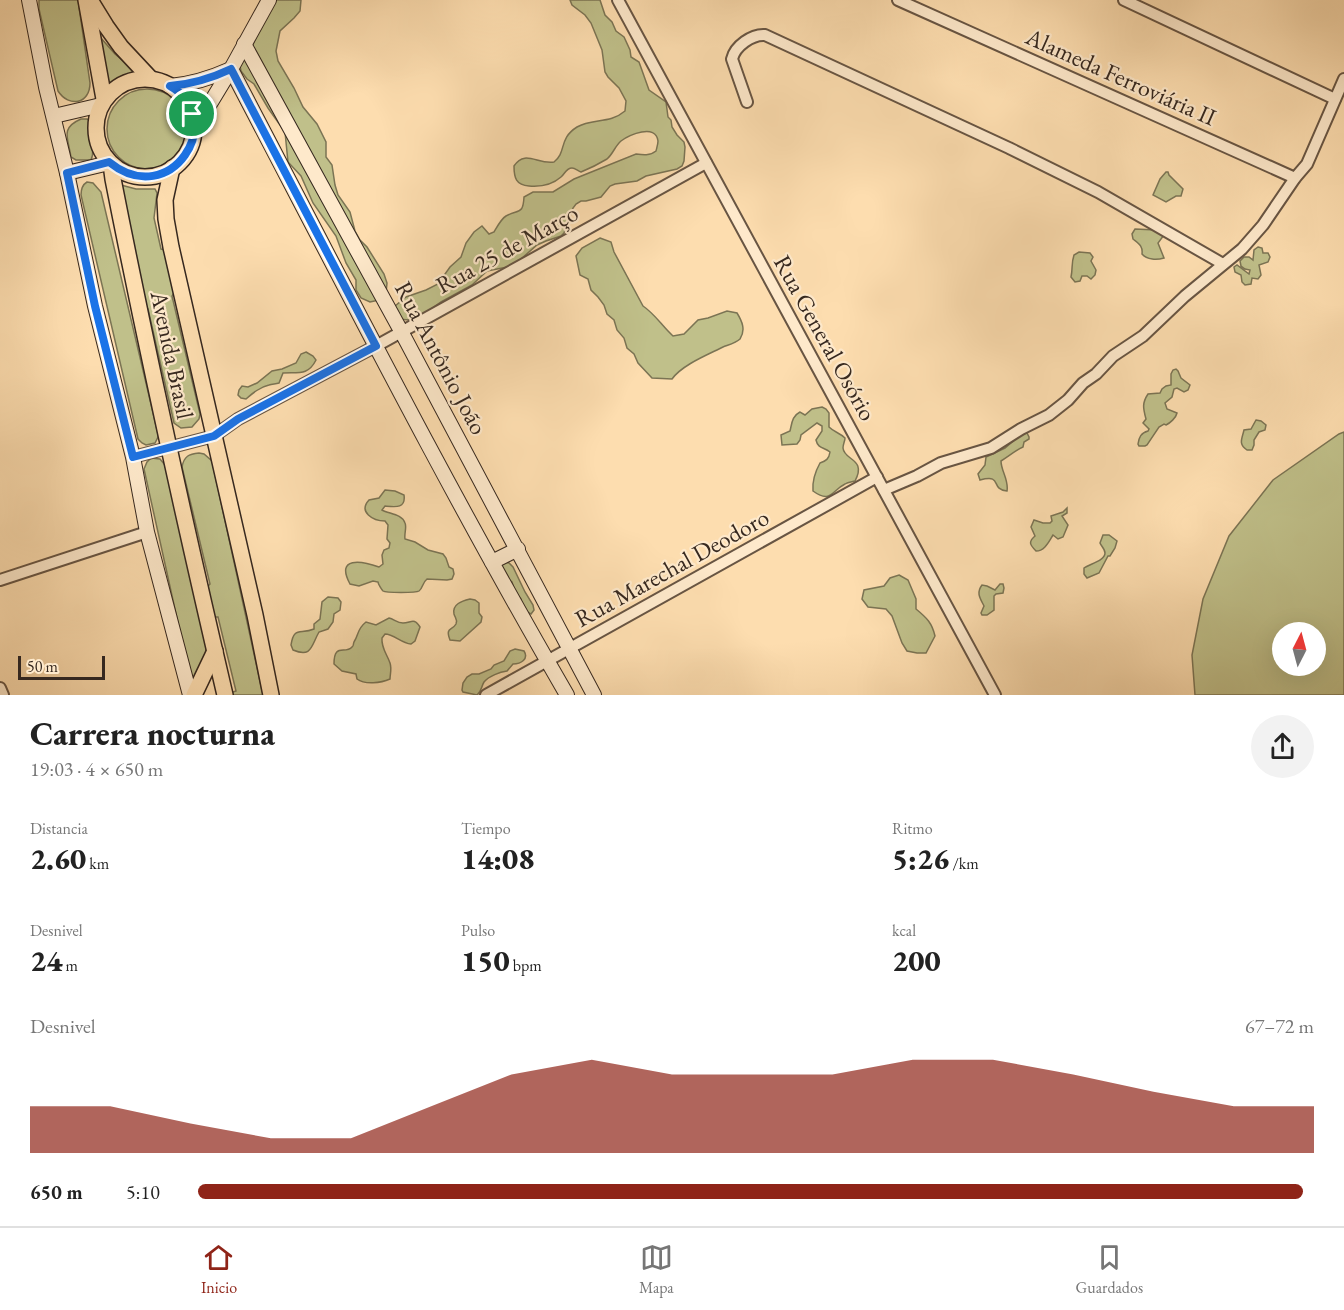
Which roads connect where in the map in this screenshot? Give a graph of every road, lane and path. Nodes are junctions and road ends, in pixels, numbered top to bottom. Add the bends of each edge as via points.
1 (29, 0) edge
2 (88, 0) edge
3 (269, 0) edge
4 (618, 0) edge
5 (898, 0) edge
6 (1126, 0) edge
7 (244, 44) junction
8 (231, 69) junction
9 (150, 78) junction
10 (1344, 79) edge
11 (170, 86) junction
12 (1335, 99) junction
13 (103, 102) junction
14 (747, 102) dead end
15 (54, 116) junction
16 (194, 130) junction
17 (110, 163) junction
18 (706, 163) junction
19 (172, 168) junction
20 (67, 173) junction
21 (1295, 178) junction
22 (1223, 264) junction
23 (401, 332) junction
24 (376, 346) junction
25 (214, 436) junction
26 (169, 448) junction
27 (133, 457) junction
28 (877, 477) junction
29 (884, 490) junction
30 (147, 532) junction
31 (518, 549) junction
32 (492, 562) junction
33 (0, 580) edge
34 (569, 650) junction
35 (215, 651) junction
36 (547, 661) junction
37 (0, 688) edge
38 (3, 695) edge
39 (192, 695) edge
40 (225, 695) edge
41 (271, 695) edge
42 (486, 695) edge
43 (567, 695) edge
44 (594, 695) edge
45 (995, 695) edge

1 - 15 main road
2 - 9 main road via 121,47
2 - 13 main road
3 - 7 main road
4 - 18 street, Rua General Osório
5 - 21 street, Alameda Ferroviária II
6 - 12 street
7 - 8 main road
7 - 23 main road, Rua Antônio João
8 - 11 main road
8 - 16 main road
8 - 24 main road
9 - 11 main road
9 - 13 main road via 121,84
10 - 12 street
11 - 16 main road via 186,100
12 - 21 street via 1307,164
13 - 15 main road
13 - 17 main road via 97,135
14 - 22 street via 732,59 734,52 752,37 765,35 1098,192
15 - 20 main road
16 - 19 main road via 188,152
17 - 19 main road via 140,177
17 - 20 main road
17 - 26 main road, Avenida Brasil
18 - 23 street, Rua 25 de Março
18 - 28 street, Rua General Osório
19 - 25 main road, Avenida Brasil via 165,200 166,219
20 - 27 main road
21 - 22 street via 1263,225
22 - 29 street via 1049,415 991,447 941,463
23 - 24 street, Rua 25 de Março
23 - 31 main road, Rua Antônio João
24 - 25 street, Rua 25 de Março via 238,419
24 - 32 main road
25 - 26 street, Rua 25 de Março
25 - 41 main road, Avenida Brasil
26 - 27 street, Rua 25 de Março
26 - 35 main road, Avenida Brasil
27 - 30 main road
28 - 29 street, Rua General Osório
28 - 34 street, Rua Marechal Deodoro
29 - 45 street, Rua General Osório
30 - 33 street
30 - 39 main road
31 - 32 main road
31 - 34 main road, Rua Antônio João
32 - 36 main road
34 - 36 street, Rua Marechal Deodoro
34 - 44 main road, Rua Antônio João
35 - 39 main road
35 - 40 main road, Avenida Brasil
36 - 42 street, Rua Marechal Deodoro
36 - 43 main road
37 - 38 street

